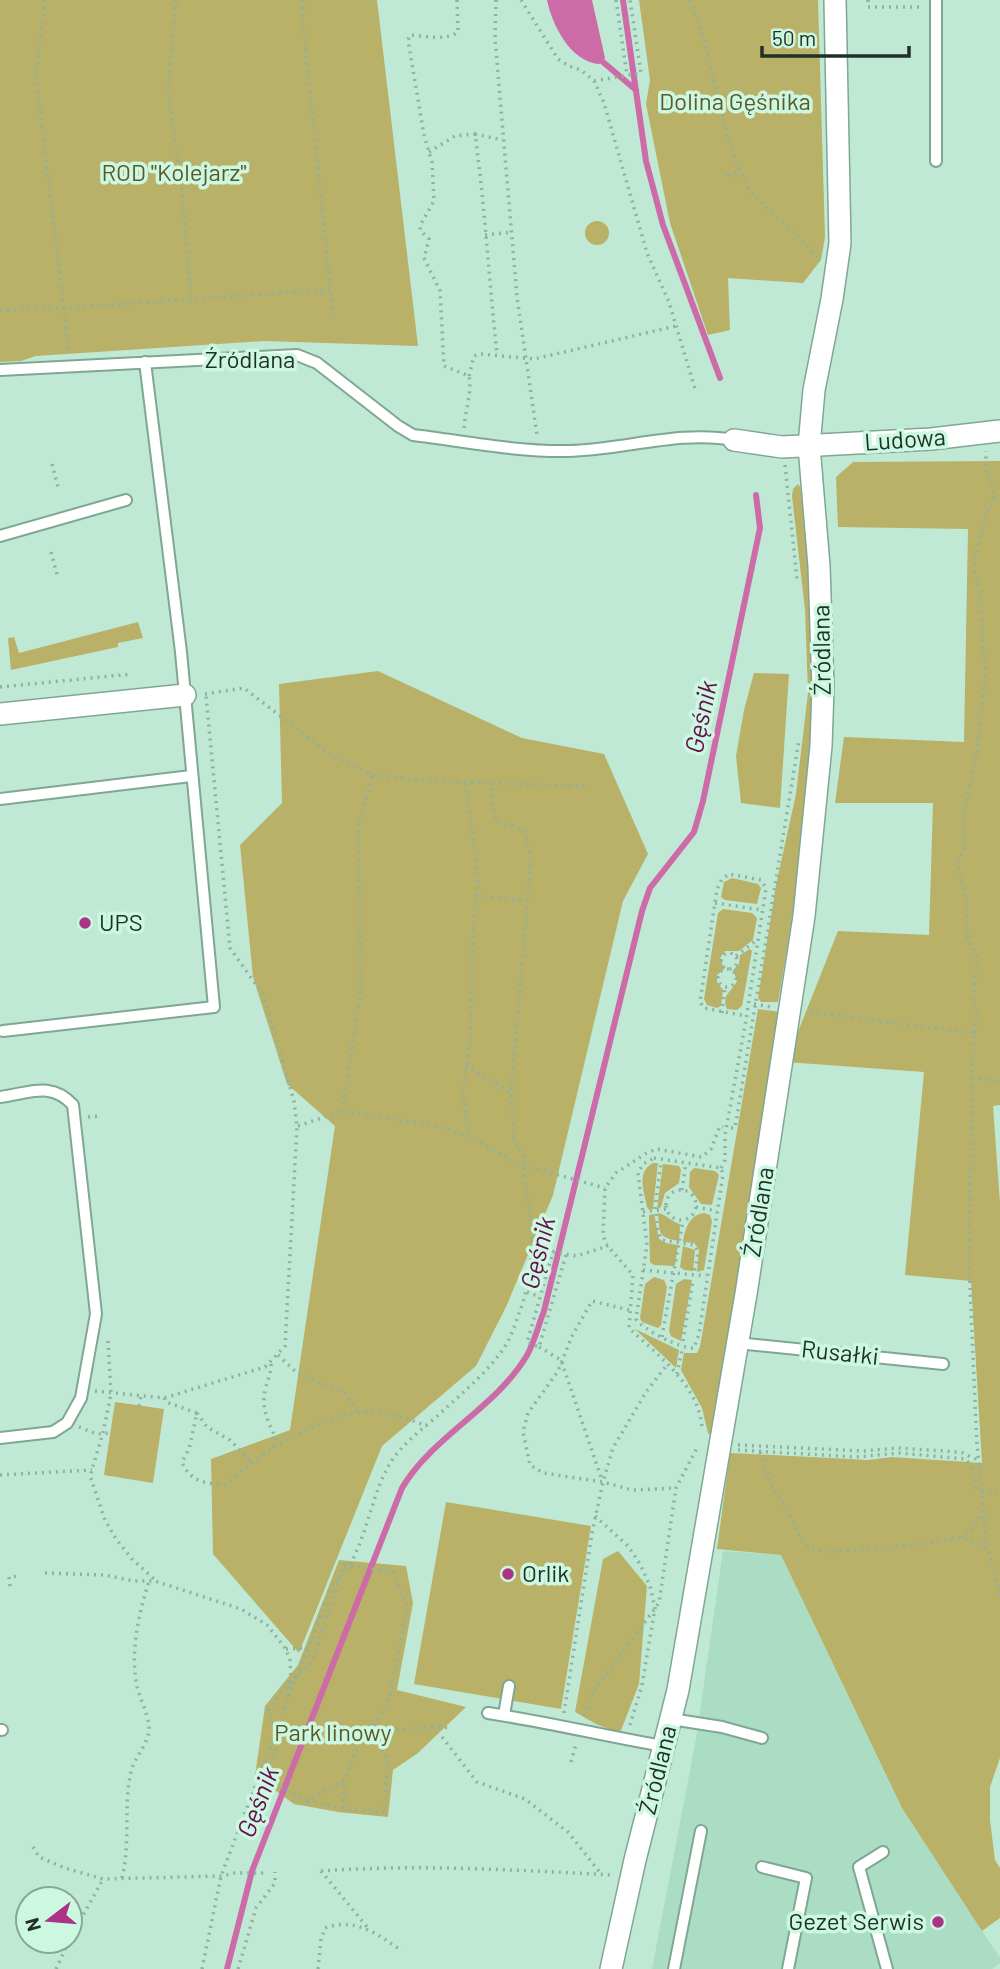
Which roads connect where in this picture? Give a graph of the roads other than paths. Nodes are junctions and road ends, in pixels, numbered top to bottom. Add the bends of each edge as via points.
1 (835, 0) edge
2 (936, 3) edge
3 (936, 161) dead end
4 (145, 362) junction
5 (0, 370) edge
6 (1000, 431) edge
7 (734, 440) joint
8 (809, 446) junction
9 (126, 500) dead end
10 (0, 536) edge
11 (197, 691) junction
12 (0, 714) edge
13 (191, 776) junction
14 (0, 799) edge
15 (2, 1031) dead end
16 (0, 1097) edge
17 (737, 1343) junction
18 (943, 1364) dead end
19 (0, 1438) edge
20 (509, 1686) dead end
21 (488, 1713) dead end
22 (504, 1715) junction
23 (671, 1719) junction
24 (762, 1738) dead end
25 (663, 1746) junction
26 (701, 1831) dead end
27 (883, 1852) dead end
28 (762, 1867) dead end
29 (611, 1969) edge
30 (674, 1969) edge
31 (788, 1969) edge
32 (887, 1969) edge

1 - 8 street, Źródlana via 841,243 814,390
2 - 3 lane
4 - 5 lane, Źródlana
4 - 7 lane, Źródlana via 297,355 317,363 412,435 539,451 705,437
4 - 11 lane
6 - 8 street, Ludowa
7 - 8 street, Źródlana
8 - 17 street, Źródlana via 823,630 821,746 804,916
9 - 10 lane
11 - 12 street
11 - 13 lane
13 - 14 lane
13 - 15 lane via 214,1007
16 - 19 lane via 51,1090 73,1105 96,1314 81,1398 68,1423 54,1432
17 - 18 lane, Rusałki
17 - 23 street, Źródlana
20 - 22 lane
21 - 22 lane
22 - 25 lane
23 - 24 lane
23 - 25 street, Źródlana
25 - 29 street, Źródlana
26 - 30 lane
27 - 32 lane via 859,1867
28 - 31 lane via 806,1878

